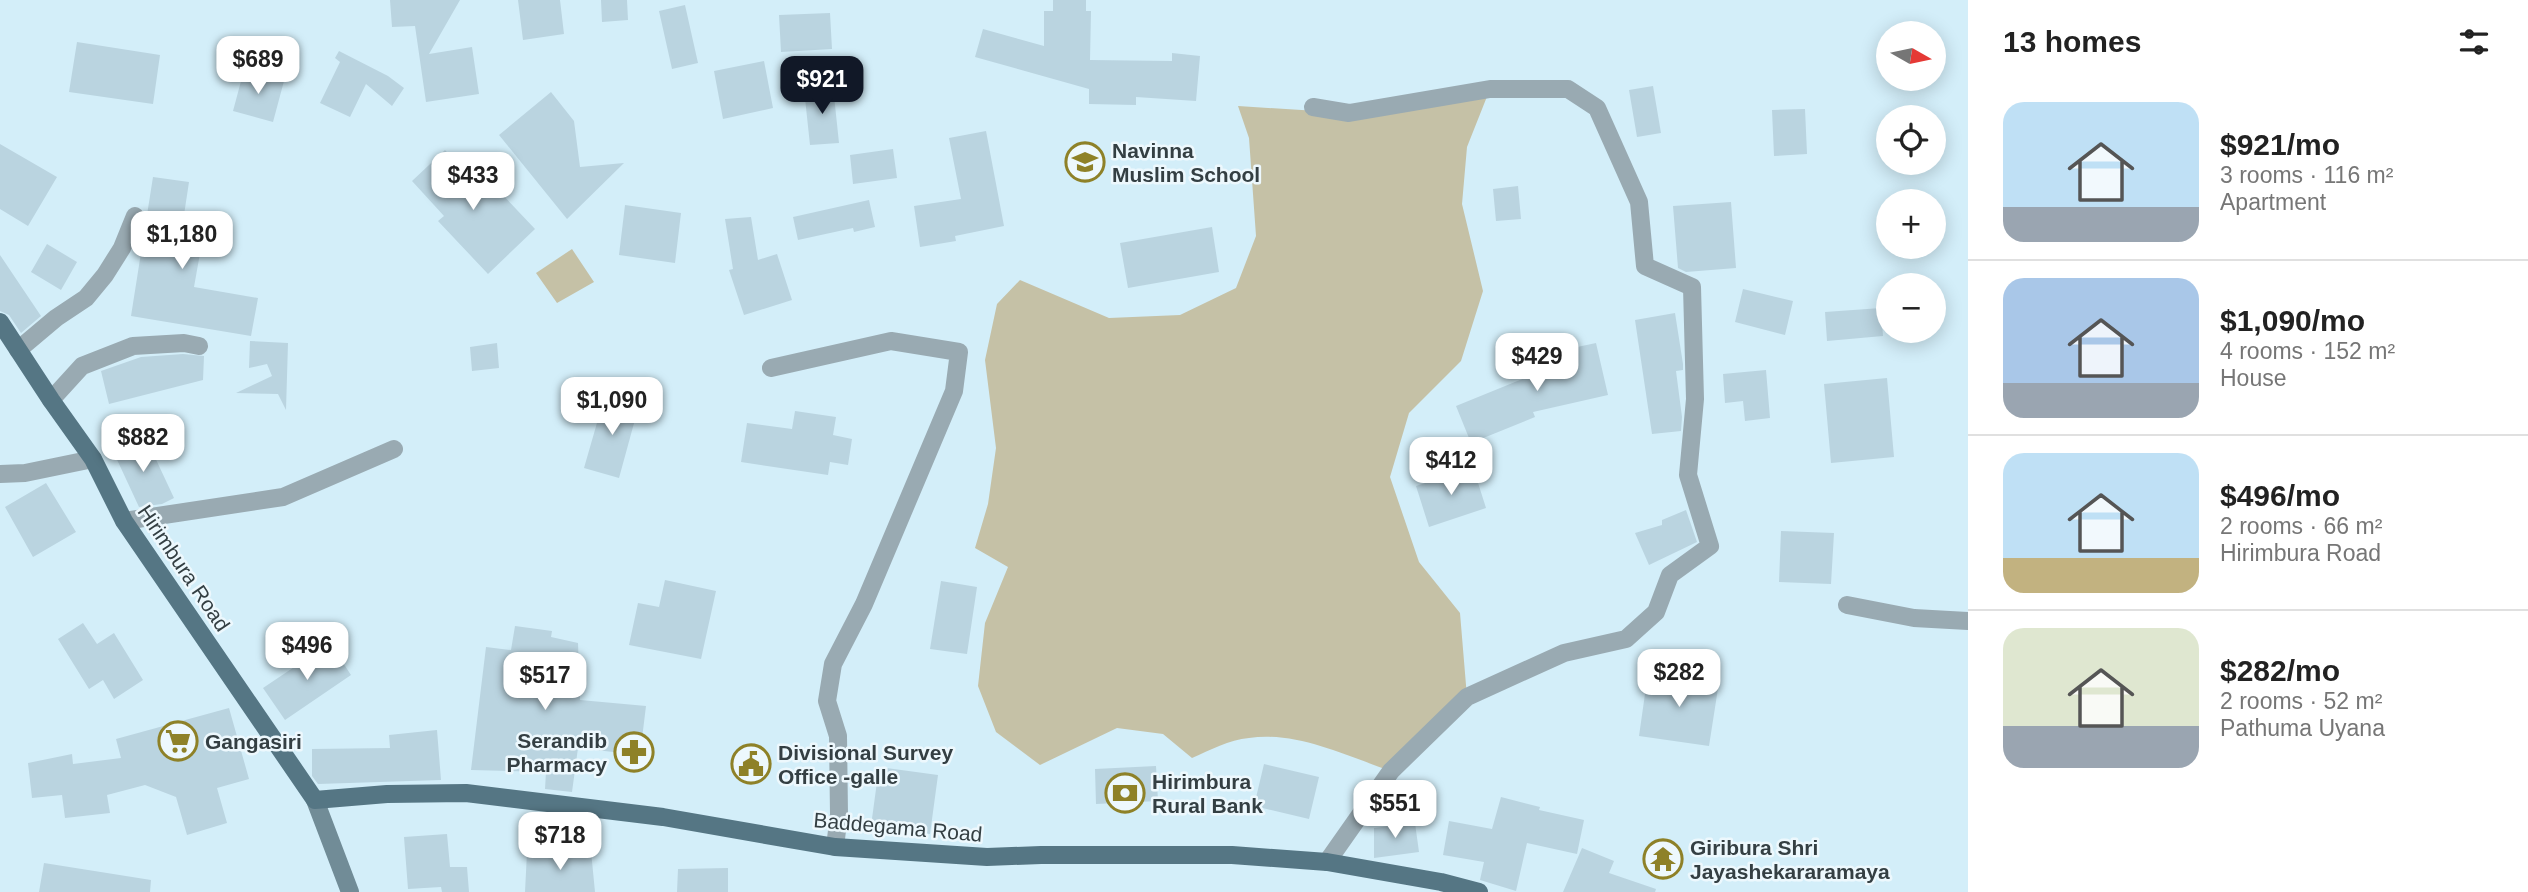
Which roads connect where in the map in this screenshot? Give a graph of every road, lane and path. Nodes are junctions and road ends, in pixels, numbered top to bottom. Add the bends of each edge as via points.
1 (1313, 107) dead end
2 (135, 216) dead end
3 (0, 322) edge
4 (199, 346) dead end
5 (18, 350) junction
6 (771, 368) dead end
7 (51, 400) junction
8 (394, 449) dead end
9 (93, 459) junction
10 (0, 474) edge
11 (124, 522) junction
12 (1847, 605) dead end
13 (1968, 621) edge
14 (315, 800) junction
15 (835, 847) junction
16 (1327, 862) junction
17 (350, 892) edge
18 (1479, 892) edge

1 - 16 street via 1349,113 1490,89 1568,89 1597,108 1639,202 1645,265 1692,287 1695,399 1688,475 1710,546 1670,575 1657,612 1626,639 1564,653 1467,697 1391,771
2 - 5 street via 122,248 86,298
3 - 5 main road, Hirimbura Road
4 - 7 street via 133,346 82,366
5 - 7 main road, Hirimbura Road
6 - 15 street via 891,341 959,352 954,391 864,604 833,664 827,701 838,736
7 - 9 main road, Hirimbura Road
8 - 11 street via 283,497
9 - 10 street
9 - 11 main road, Hirimbura Road
11 - 14 main road, Hirimbura Road
12 - 13 street via 1914,618
14 - 15 main road, Baddegama Road via 466,793 663,817
14 - 17 main road
15 - 16 main road, Baddegama Road via 988,858 1232,855
16 - 18 main road, Baddegama Road

